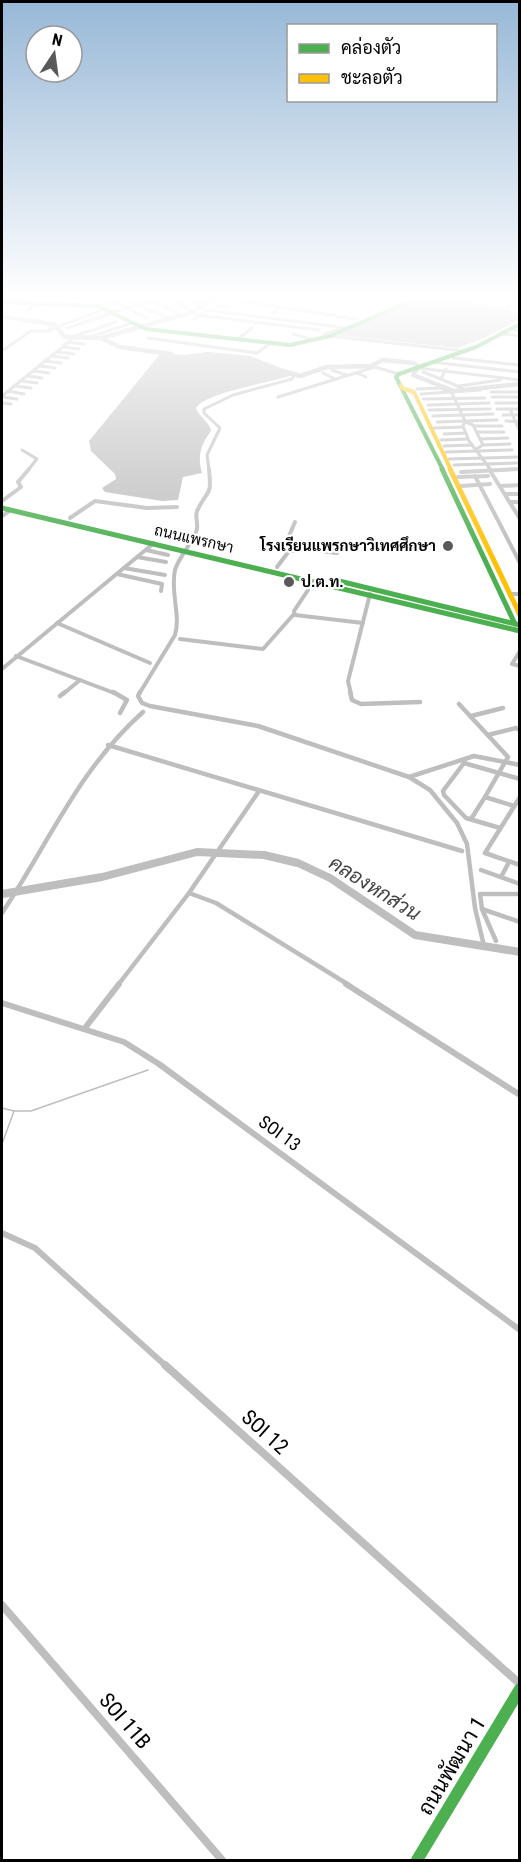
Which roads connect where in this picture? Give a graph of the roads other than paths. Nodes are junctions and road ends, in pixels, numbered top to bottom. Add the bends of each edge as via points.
1 (317, 385) edge
2 (400, 385) edge
3 (401, 385) edge
4 (457, 385) edge
5 (467, 385) edge
6 (15, 386) joint
7 (460, 386) joint
8 (31, 388) dead end
9 (417, 388) dead end
10 (480, 390) dead end
11 (8, 391) junction
12 (491, 392) dead end
13 (504, 392) junction
14 (519, 392) edge
15 (452, 393) junction
16 (24, 394) dead end
17 (421, 394) dead end
18 (2, 397) edge
19 (278, 397) dead end
20 (492, 397) dead end
21 (506, 397) junction
22 (519, 397) edge
23 (454, 398) junction
24 (484, 398) dead end
25 (17, 399) dead end
26 (423, 399) dead end
27 (2, 403) edge
28 (489, 403) dead end
29 (496, 403) dead end
30 (509, 403) junction
31 (519, 403) edge
32 (10, 404) dead end
33 (457, 404) junction
34 (428, 405) dead end
35 (490, 409) dead end
36 (497, 409) dead end
37 (511, 409) junction
38 (519, 409) edge
39 (429, 410) dead end
40 (459, 410) junction
41 (493, 414) dead end
42 (462, 415) junction
43 (503, 415) dead end
44 (513, 415) junction
45 (519, 415) edge
46 (433, 416) dead end
47 (496, 420) dead end
48 (465, 421) junction
49 (437, 422) dead end
50 (506, 422) dead end
51 (517, 422) edge
52 (474, 426) junction
53 (502, 426) dead end
54 (463, 427) junction
55 (434, 428) dead end
56 (510, 428) dead end
57 (477, 432) junction
58 (504, 432) dead end
59 (518, 432) edge
60 (466, 433) junction
61 (444, 434) dead end
62 (480, 438) junction
63 (508, 438) dead end
64 (468, 439) junction
65 (441, 440) dead end
66 (510, 444) dead end
67 (472, 445) junction
68 (483, 445) junction
69 (444, 446) dead end
70 (22, 450) dead end
71 (477, 450) junction
72 (512, 450) dead end
73 (446, 452) dead end
74 (517, 457) dead end
75 (481, 458) junction
76 (449, 459) dead end
77 (517, 463) dead end
78 (484, 464) junction
79 (454, 465) dead end
80 (519, 469) edge
81 (461, 471) dead end
82 (489, 471) junction
83 (475, 476) junction
84 (488, 476) dead end
85 (458, 477) dead end
86 (490, 484) dead end
87 (479, 485) junction
88 (519, 485) edge
89 (461, 486) dead end
90 (501, 486) junction
91 (505, 494) junction
92 (519, 494) edge
93 (2, 502) edge
94 (510, 502) junction
95 (519, 502) edge
96 (177, 507) dead end
97 (2, 508) edge
98 (11, 510) junction
99 (517, 510) edge
100 (2, 516) edge
101 (70, 518) junction
102 (519, 519) edge
103 (295, 522) dead end
104 (154, 543) junction
105 (286, 543) junction
106 (177, 546) junction
107 (299, 548) junction
108 (189, 549) junction
109 (146, 550) junction
110 (289, 551) junction
111 (337, 553) dead end
112 (168, 555) dead end
113 (137, 557) junction
114 (166, 562) dead end
115 (519, 563) edge
116 (277, 567) junction
117 (124, 568) junction
118 (117, 574) junction
119 (165, 575) dead end
120 (308, 590) dead end
121 (160, 591) dead end
122 (370, 594) junction
123 (510, 594) junction
124 (519, 594) edge
125 (459, 613) junction
126 (294, 614) junction
127 (519, 615) edge
128 (363, 623) junction
129 (57, 624) junction
130 (518, 626) edge
131 (180, 639) dead end
132 (519, 651) edge
133 (16, 656) junction
134 (150, 663) dead end
135 (519, 666) edge
136 (2, 669) edge
137 (80, 680) junction
138 (60, 696) dead end
139 (420, 702) dead end
140 (459, 704) dead end
141 (504, 708) dead end
142 (143, 712) dead end
143 (120, 713) dead end
144 (471, 716) junction
145 (519, 730) edge
146 (488, 735) junction
147 (108, 745) junction
148 (500, 772) junction
149 (519, 779) edge
150 (259, 790) junction
151 (485, 797) junction
152 (519, 797) edge
153 (514, 806) junction
154 (471, 819) junction
155 (500, 828) junction
156 (462, 851) dead end
157 (509, 862) junction
158 (519, 866) edge
159 (481, 870) dead end
160 (501, 877) junction
161 (519, 884) edge
162 (189, 893) junction
163 (518, 894) edge
164 (482, 909) junction
165 (2, 913) edge
166 (519, 922) edge
167 (496, 941) dead end
168 (2, 1004) edge
169 (85, 1028) junction
170 (519, 1095) edge
171 (2, 1233) edge
172 (519, 1330) edge
173 (2, 1605) edge
174 (500, 1667) joint
175 (519, 1684) edge
176 (519, 1689) edge
177 (222, 1860) edge
178 (417, 1860) edge

1 - 19 street
2 - 130 street
3 - 123 street via 414,392
4 - 7 street
5 - 7 street
6 - 8 street
6 - 11 street
9 - 15 street via 440,388
10 - 15 street
11 - 16 street
11 - 18 street
12 - 13 street
13 - 14 street
13 - 21 street
15 - 17 street
15 - 23 street
18 - 25 street
20 - 21 street
21 - 22 street
21 - 30 street
23 - 24 street
23 - 26 street
23 - 33 street
27 - 32 street
28 - 33 street
29 - 30 street
30 - 31 street
30 - 37 street
33 - 34 street
33 - 40 street
35 - 40 street
36 - 37 street
37 - 38 street
37 - 44 street
39 - 40 street
40 - 42 street
41 - 42 street
42 - 46 street
42 - 48 street
43 - 44 street
44 - 45 street
44 - 51 street
47 - 48 street
48 - 49 street
48 - 52 street
48 - 54 street
50 - 51 street
51 - 59 street
52 - 53 street
52 - 57 street
54 - 55 street
54 - 60 street
56 - 59 street
57 - 58 street
57 - 62 street
60 - 61 street
60 - 64 street
62 - 63 street
62 - 68 street
64 - 65 street
64 - 67 street
66 - 68 street
67 - 69 street
67 - 71 street
68 - 71 street
70 - 93 street via 36,461 18,482 21,487
71 - 72 street
71 - 73 street
71 - 75 street
74 - 75 street
75 - 76 street
75 - 78 street
77 - 78 street
78 - 79 street
78 - 82 street
80 - 82 street
81 - 82 street
82 - 90 street
83 - 84 street
83 - 85 street
83 - 87 street
86 - 87 street
87 - 89 street
87 - 115 street
88 - 90 street
90 - 91 street
91 - 92 street
91 - 94 street
93 - 101 street, ถนนแพรกษา
94 - 95 street
94 - 99 street
96 - 101 street via 147,508 95,501
97 - 98 street, ถนนแพรกษา
98 - 100 street
98 - 104 street, ถนนแพรกษา
99 - 102 street
101 - 106 street, ถนนแพรกษา
103 - 105 street
104 - 106 street, ถนนแพรกษา
104 - 109 street
105 - 107 street via 296,543
105 - 110 street via 281,547
106 - 108 street, ถนนแพรกษา
107 - 110 street
107 - 111 street
108 - 116 street, ถนนแพรกษา
108 - 122 street, ถนนแพรกษา
109 - 112 street
109 - 113 street
110 - 116 street
113 - 114 street
113 - 117 street
116 - 125 street, ถนนแพรกษา
117 - 118 street
117 - 119 street
118 - 121 street via 162,584
118 - 129 street
120 - 126 street
122 - 125 street, ถนนแพรกษา
122 - 128 street
123 - 124 street
123 - 127 street
125 - 130 street, ถนนแพรกษา
126 - 128 street
126 - 131 street via 263,649
128 - 139 street via 348,681 352,700 368,704
129 - 133 street
129 - 134 street
132 - 135 street via 512,664
133 - 136 street
133 - 137 street
137 - 138 street
137 - 143 street via 126,698
140 - 144 street
141 - 144 street
142 - 147 street
144 - 146 street
145 - 146 street
146 - 148 street via 507,757
147 - 150 street
147 - 165 street via 84,777
148 - 149 street
148 - 151 street
148 - 154 street via 464,763 443,791 461,814
150 - 156 street
150 - 162 street
151 - 153 street
151 - 154 street
152 - 153 street
153 - 155 street
154 - 155 street
155 - 157 street via 485,853
157 - 158 street
157 - 160 street
159 - 160 street
160 - 161 street
162 - 169 street
162 - 170 street via 216,903 270,935
163 - 164 street via 480,894
164 - 166 street
164 - 167 street
168 - 169 street, SOI 13
169 - 172 street, SOI 13 via 124,1042 159,1064
171 - 174 street, SOI 12 via 35,1248
173 - 177 street, SOI 11B
174 - 175 street
176 - 178 street, ถนนพัฒนา 1

